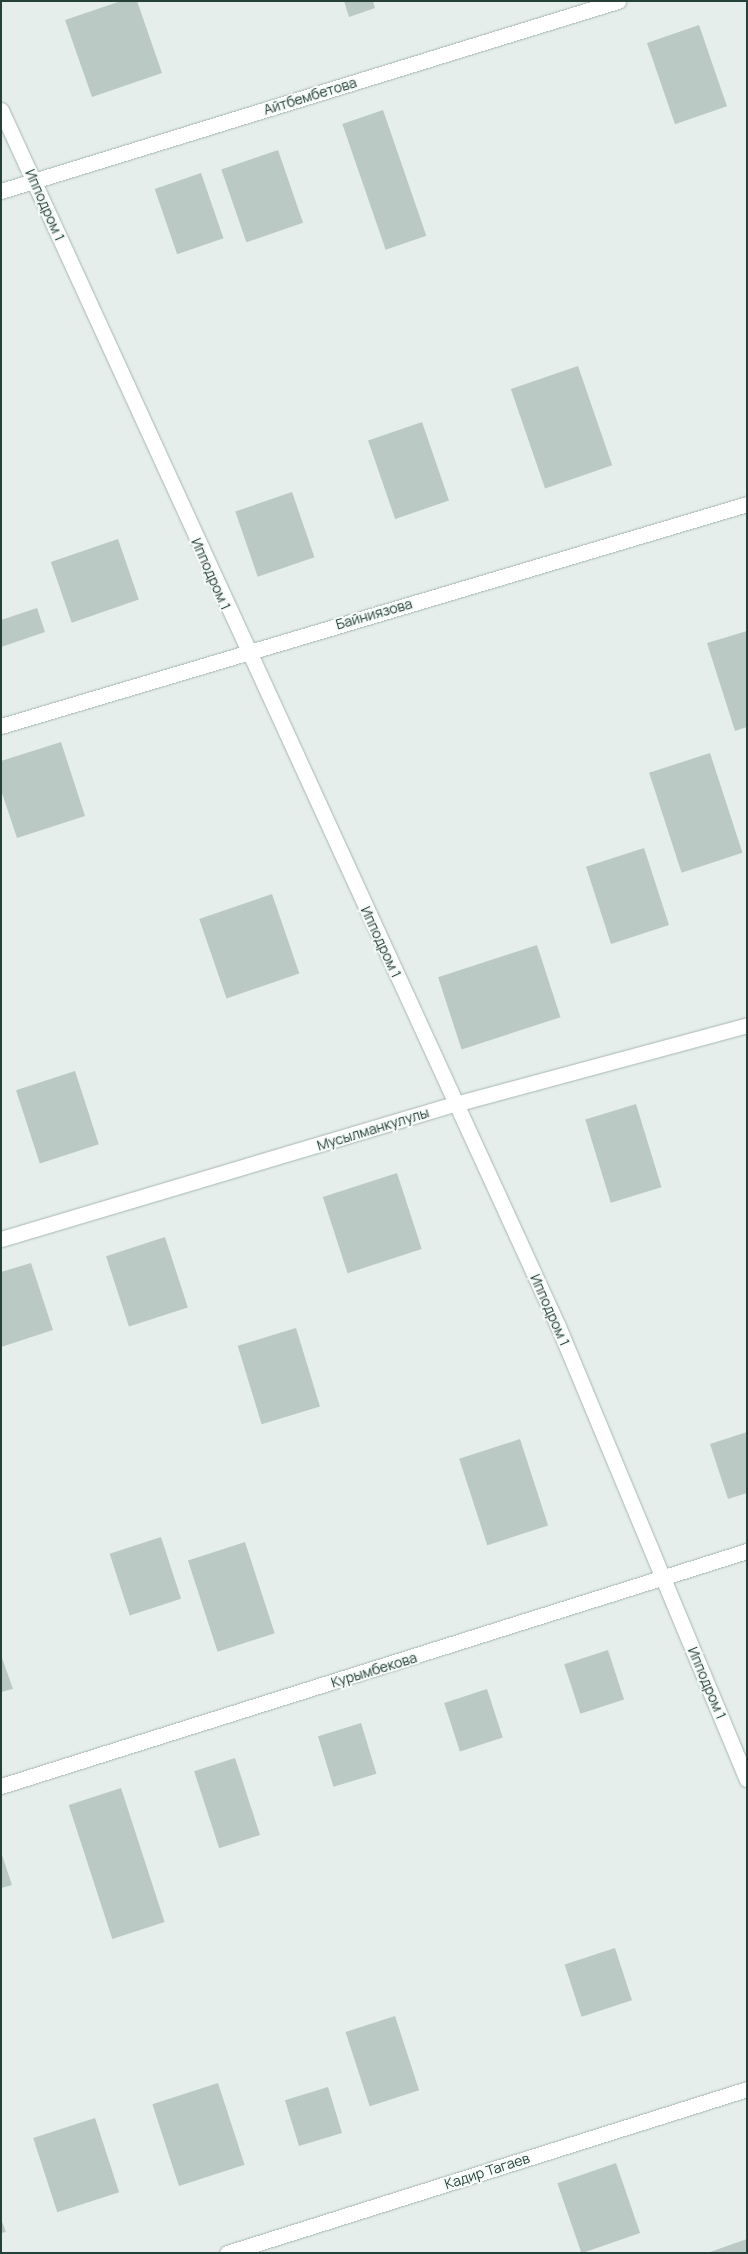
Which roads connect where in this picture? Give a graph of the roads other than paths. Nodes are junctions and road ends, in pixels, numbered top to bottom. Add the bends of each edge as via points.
1 (618, 1) edge
2 (1, 110) edge
3 (35, 182) junction
4 (1, 191) edge
5 (747, 504) edge
6 (247, 652) junction
7 (1, 726) edge
8 (747, 1025) edge
9 (456, 1104) junction
10 (1, 1239) edge
11 (747, 1551) edge
12 (664, 1579) junction
13 (747, 1779) edge
14 (1, 1786) edge
15 (747, 2089) edge
16 (227, 2253) edge

1 - 3 street, Айтбембетова
2 - 3 street, Ипподром 1
3 - 4 street, Айтбембетова
3 - 6 street, Ипподром 1
5 - 6 street, Байниязова
6 - 7 street, Байниязова
6 - 9 street, Ипподром 1
8 - 9 street, Мусылманкулулы
9 - 10 street, Мусылманкулулы
9 - 12 street, Ипподром 1 via 558,1326
11 - 12 street, Курымбекова
12 - 13 street, Ипподром 1
12 - 14 street, Курымбекова
15 - 16 street, Кадир Тагаев

